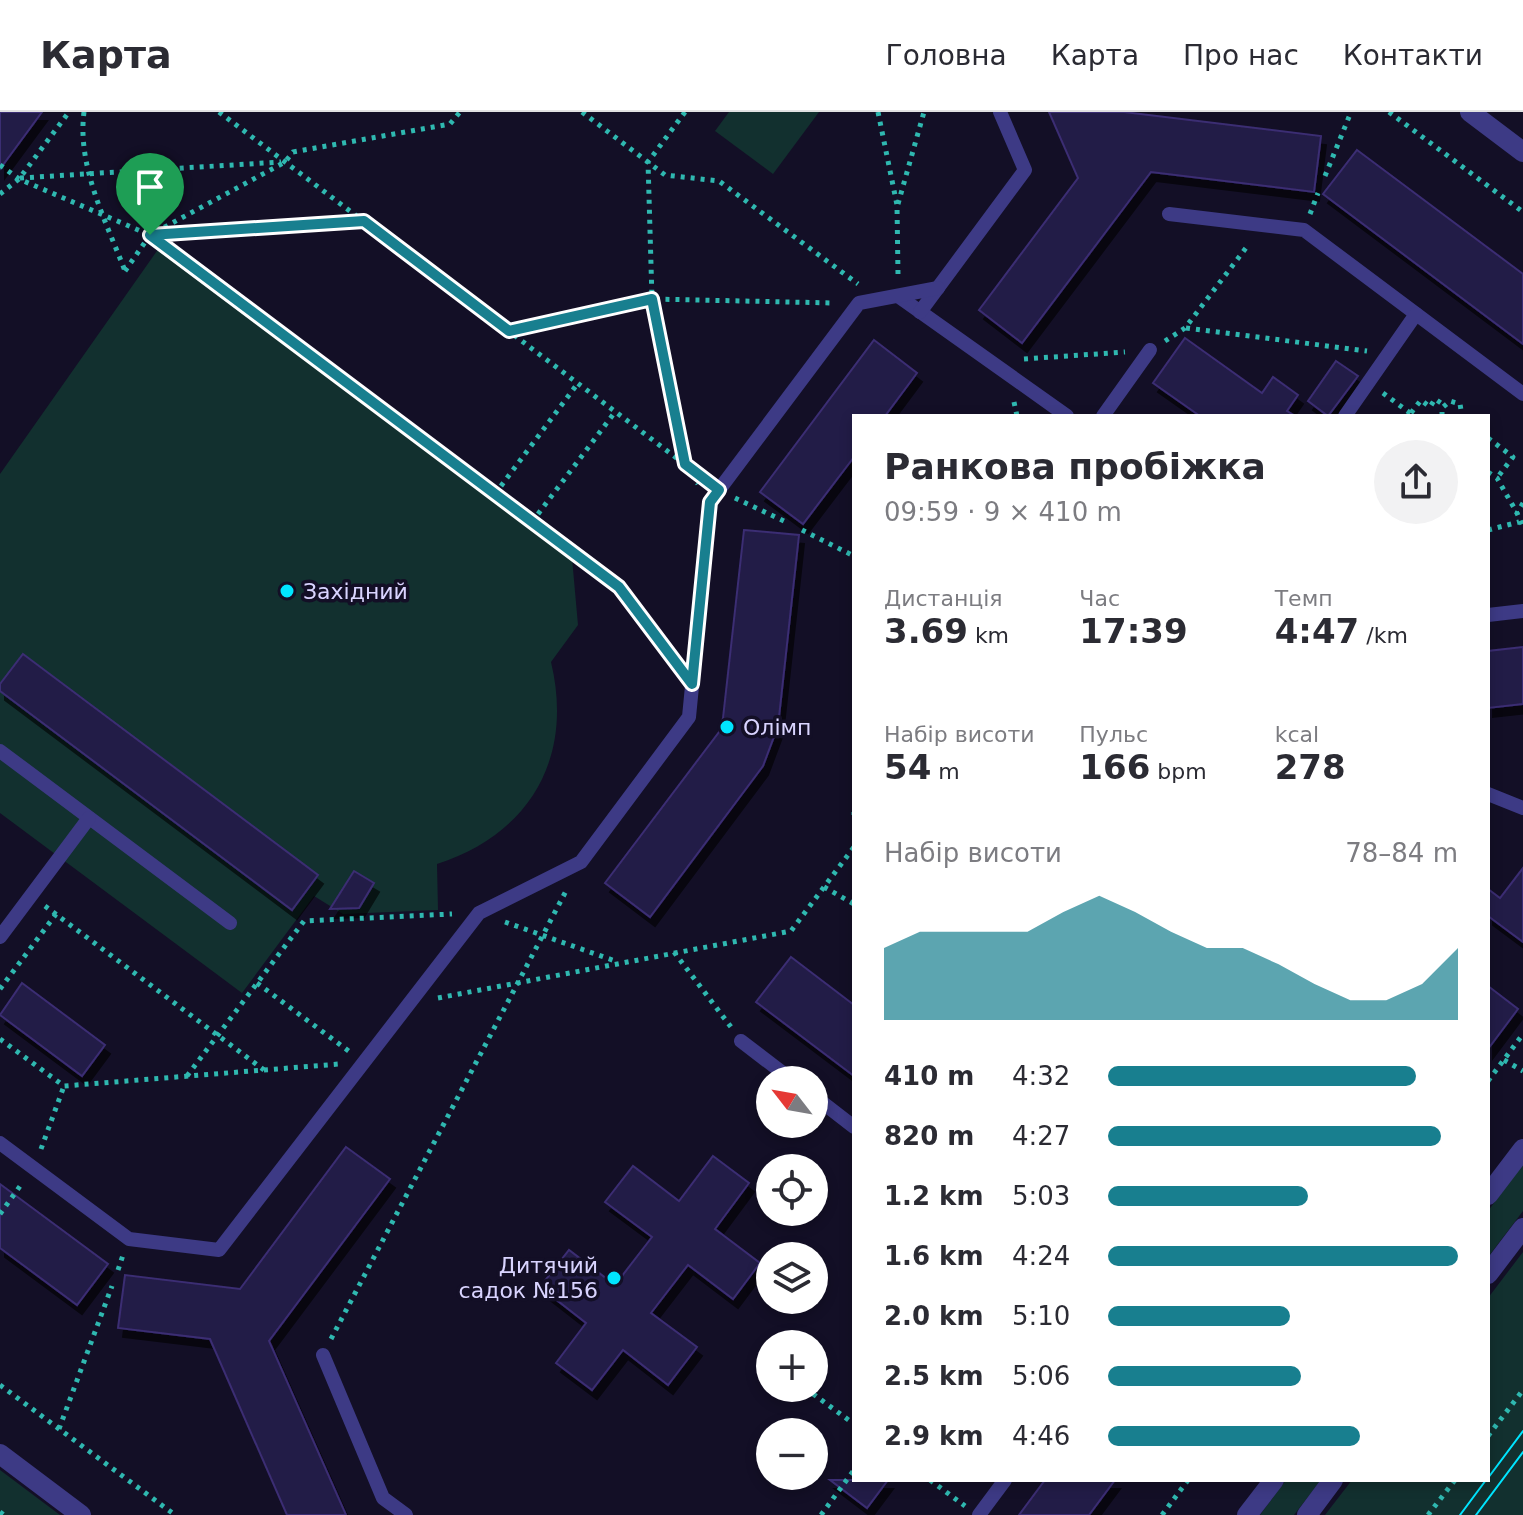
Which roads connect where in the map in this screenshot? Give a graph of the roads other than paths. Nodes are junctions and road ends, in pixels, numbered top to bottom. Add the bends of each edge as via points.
1 (1000, 112) edge
2 (1470, 112) edge
3 (1523, 152) edge
4 (1169, 214) dead end
5 (938, 288) junction
6 (898, 296) junction
7 (920, 312) junction
8 (1416, 314) junction
9 (1150, 350) road end
10 (1523, 394) edge
11 (1063, 414) edge
12 (1104, 414) edge
13 (1346, 414) edge
14 (1523, 611) edge
15 (1490, 615) edge
16 (0, 751) edge
17 (1490, 795) edge
18 (1523, 808) edge
19 (89, 818) junction
20 (230, 923) dead end
21 (0, 937) edge
22 (741, 1041) road end
23 (774, 1066) edge
24 (828, 1107) edge
25 (852, 1125) edge
26 (0, 1143) edge
27 (1523, 1149) edge
28 (1490, 1192) edge
29 (1523, 1228) edge
30 (1490, 1271) edge
31 (323, 1355) road end
32 (0, 1454) edge
33 (1003, 1482) edge
34 (1272, 1482) edge
35 (1332, 1482) edge
36 (81, 1515) edge
37 (406, 1515) edge
38 (978, 1515) edge
39 (1247, 1515) edge
40 (1307, 1515) edge

1 - 5 lane via 1025,170
2 - 3 street
4 - 8 lane via 1304,230
5 - 6 lane
5 - 7 lane
6 - 7 lane
6 - 26 lane via 859,303 710,502 689,717 581,862 479,913 219,1250 129,1239
7 - 11 lane
8 - 10 lane
8 - 13 lane
9 - 12 lane
14 - 15 lane
16 - 19 lane
17 - 18 lane
19 - 20 lane
19 - 21 lane
22 - 23 lane
24 - 25 lane
27 - 28 street
29 - 30 street
31 - 37 lane via 383,1498
32 - 36 street
33 - 38 lane
34 - 39 street
35 - 40 street

